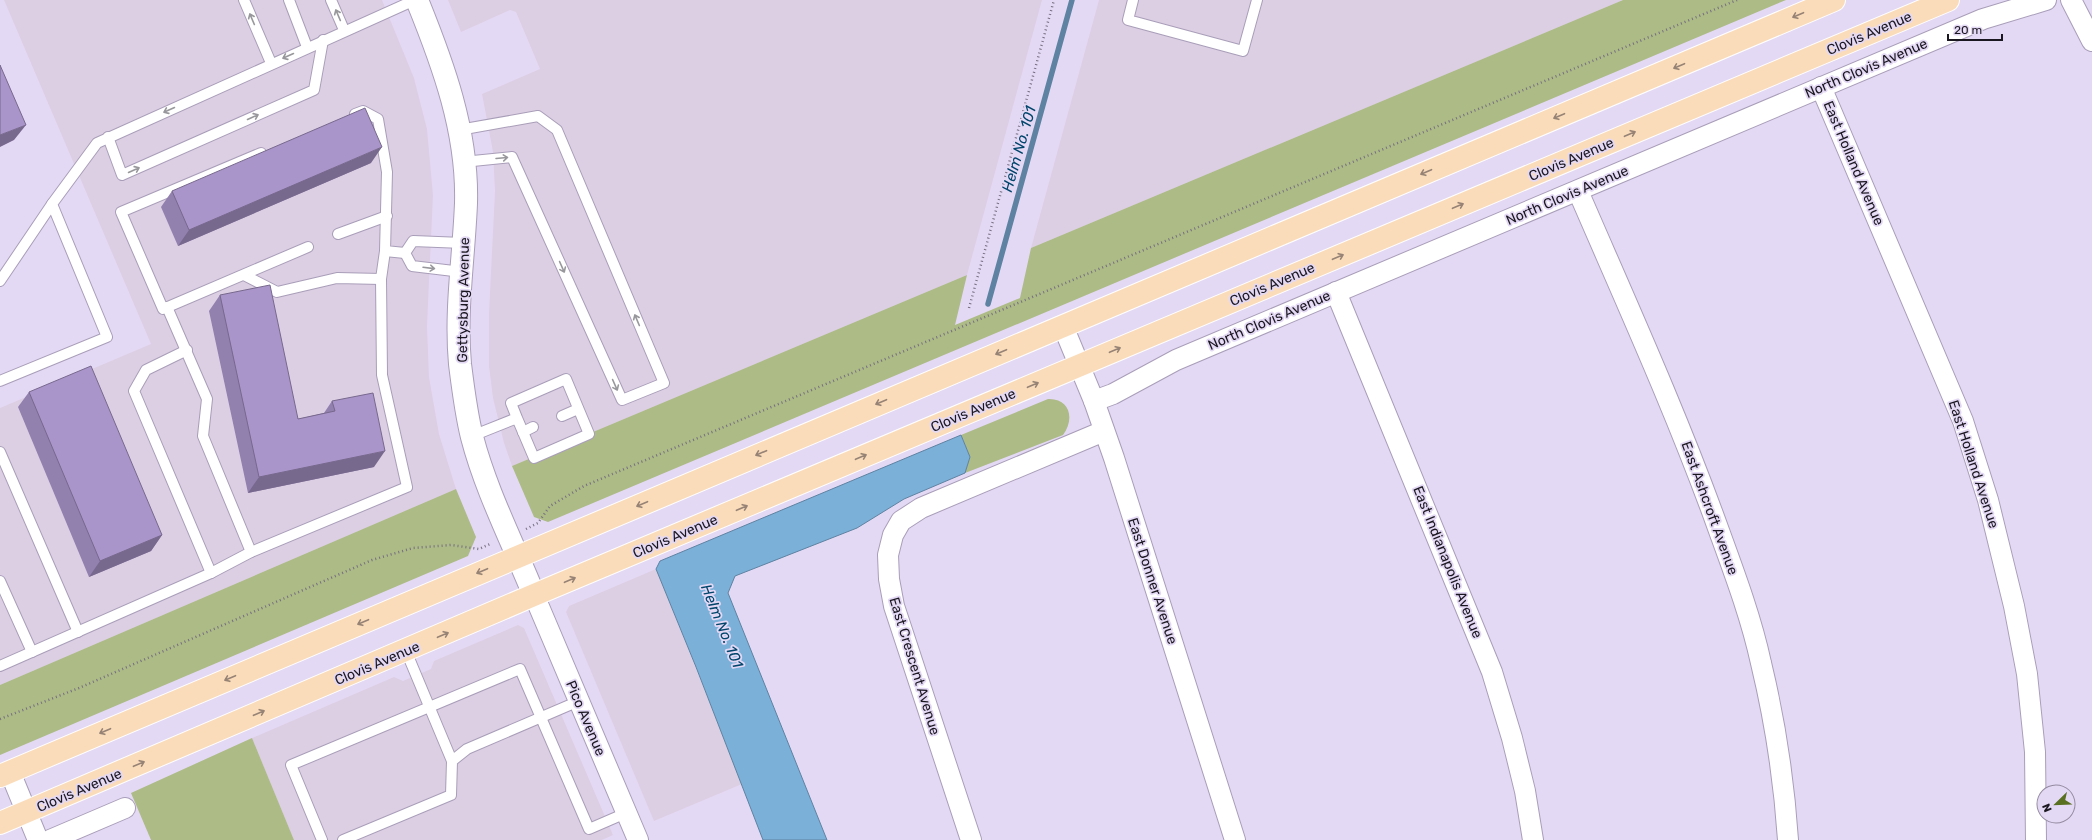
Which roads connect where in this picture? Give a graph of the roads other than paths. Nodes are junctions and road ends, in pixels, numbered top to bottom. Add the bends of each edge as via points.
1 (244, 0) edge
2 (289, 0) edge
3 (331, 0) edge
4 (416, 0) edge
5 (1133, 0) edge
6 (1257, 0) edge
7 (1834, 0) edge
8 (1948, 0) edge
9 (2046, 0) edge
10 (2071, 0) edge
11 (344, 30) junction
12 (323, 40) junction
13 (2092, 41) edge
14 (307, 47) junction
15 (271, 63) junction
16 (1821, 87) junction
17 (348, 117) edge
18 (459, 130) junction
19 (108, 137) junction
20 (268, 150) edge
21 (464, 162) junction
22 (1578, 190) junction
23 (52, 204) junction
24 (387, 216) junction
25 (338, 234) dead end
26 (463, 243) junction
27 (308, 247) dead end
28 (385, 251) junction
29 (405, 253) junction
30 (462, 272) junction
31 (244, 274) junction
32 (381, 279) junction
33 (0, 281) edge
34 (1336, 292) junction
35 (167, 307) junction
36 (1063, 326) junction
37 (187, 350) junction
38 (1079, 366) junction
39 (0, 381) edge
40 (1094, 401) junction
41 (578, 409) junction
42 (562, 416) dead end
43 (517, 418) junction
44 (534, 427) dead end
45 (1104, 431) junction
46 (523, 432) junction
47 (472, 436) junction
48 (0, 452) edge
49 (514, 546) junction
50 (251, 552) junction
51 (211, 573) junction
52 (0, 581) edge
53 (534, 595) junction
54 (78, 632) junction
55 (406, 651) junction
56 (32, 652) junction
57 (0, 666) edge
58 (579, 701) junction
59 (429, 707) junction
60 (542, 717) junction
61 (452, 761) junction
62 (5, 774) edge
63 (126, 808) dead end
64 (26, 812) junction
65 (626, 813) junction
66 (0, 823) edge
67 (38, 840) edge
68 (50, 840) edge
69 (322, 840) edge
70 (343, 840) edge
71 (638, 840) edge
72 (971, 840) edge
73 (1235, 840) edge
74 (1533, 840) edge
75 (1788, 840) edge
76 (2036, 840) edge

15 -> 1 lane
2 - 14 lane
11 -> 3 lane
4 - 11 lane
4 - 18 street, Gettysburg Avenue via 437,50
5 - 6 lane via 1128,20 1244,51
7 -> 36 main road
38 -> 8 main road, Clovis Avenue
9 - 16 street, North Clovis Avenue via 1983,19
10 - 13 street
11 - 12 lane
12 - 14 lane
19 -> 12 lane via 122,175 314,90
14 -> 15 lane
15 -> 19 lane
16 - 22 street, North Clovis Avenue
16 - 76 street, East Holland Avenue via 1963,421 1988,500 2014,606 2027,674 2035,752
17 - 24 lane via 363,111 378,118 387,172
18 - 21 street, Gettysburg Avenue
21 -> 18 lane via 512,158 622,400 664,383 557,130 538,116
19 - 23 lane via 97,143
20 - 35 lane via 121,212 163,309
21 - 26 street, Gettysburg Avenue via 466,201
22 - 34 street, North Clovis Avenue
22 - 75 street, East Ashcroft Avenue via 1699,474 1741,592 1761,661 1774,722 1785,794
23 - 33 lane
23 - 39 lane via 107,337
24 - 25 lane
24 - 28 lane
26 - 29 lane via 413,241
26 - 30 street, Gettysburg Avenue
27 - 31 lane
28 - 29 lane
28 - 32 lane
29 -> 30 lane via 412,266
30 - 47 street, Gettysburg Avenue via 460,362
31 - 32 lane via 277,292 337,278
31 - 35 lane
32 - 50 lane via 382,375 407,487
34 - 40 street, North Clovis Avenue via 1176,360 1113,394
34 - 74 street, East Indianapolis Avenue via 1492,672 1512,738
35 - 37 lane
36 - 38 street, East Donner Avenue
36 -> 49 main road
37 - 50 lane via 207,399 203,436
37 - 51 lane via 146,370 134,391
38 - 40 street, East Donner Avenue
53 -> 38 main road, Clovis Avenue
40 - 45 street, East Donner Avenue
41 - 42 lane
41 - 43 lane via 566,378 512,403
41 - 46 lane via 588,434 534,458
43 - 46 lane
43 - 47 lane
44 - 46 lane
45 - 72 street, East Crescent Avenue via 921,508 901,521 894,534 888,555 894,606
45 - 73 street, East Donner Avenue
47 - 49 street, Gettysburg Avenue via 482,471
48 - 54 lane
49 - 53 street, Gettysburg Avenue
49 -> 62 main road
50 - 51 lane
51 - 54 lane
52 - 56 lane
55 -> 53 main road, Clovis Avenue
53 - 58 street, Pico Avenue
54 - 56 lane
55 - 59 lane
64 -> 55 main road, Clovis Avenue
56 - 57 lane
58 - 60 lane
58 - 65 street, Pico Avenue
59 - 60 lane via 520,669
59 - 61 lane
59 - 69 lane via 291,765
60 - 61 lane via 467,749
60 - 65 lane via 589,829
61 - 70 lane via 451,795
62 - 64 street
63 - 68 street
64 - 66 main road, Clovis Avenue
64 - 67 street
65 - 71 street, Pico Avenue

